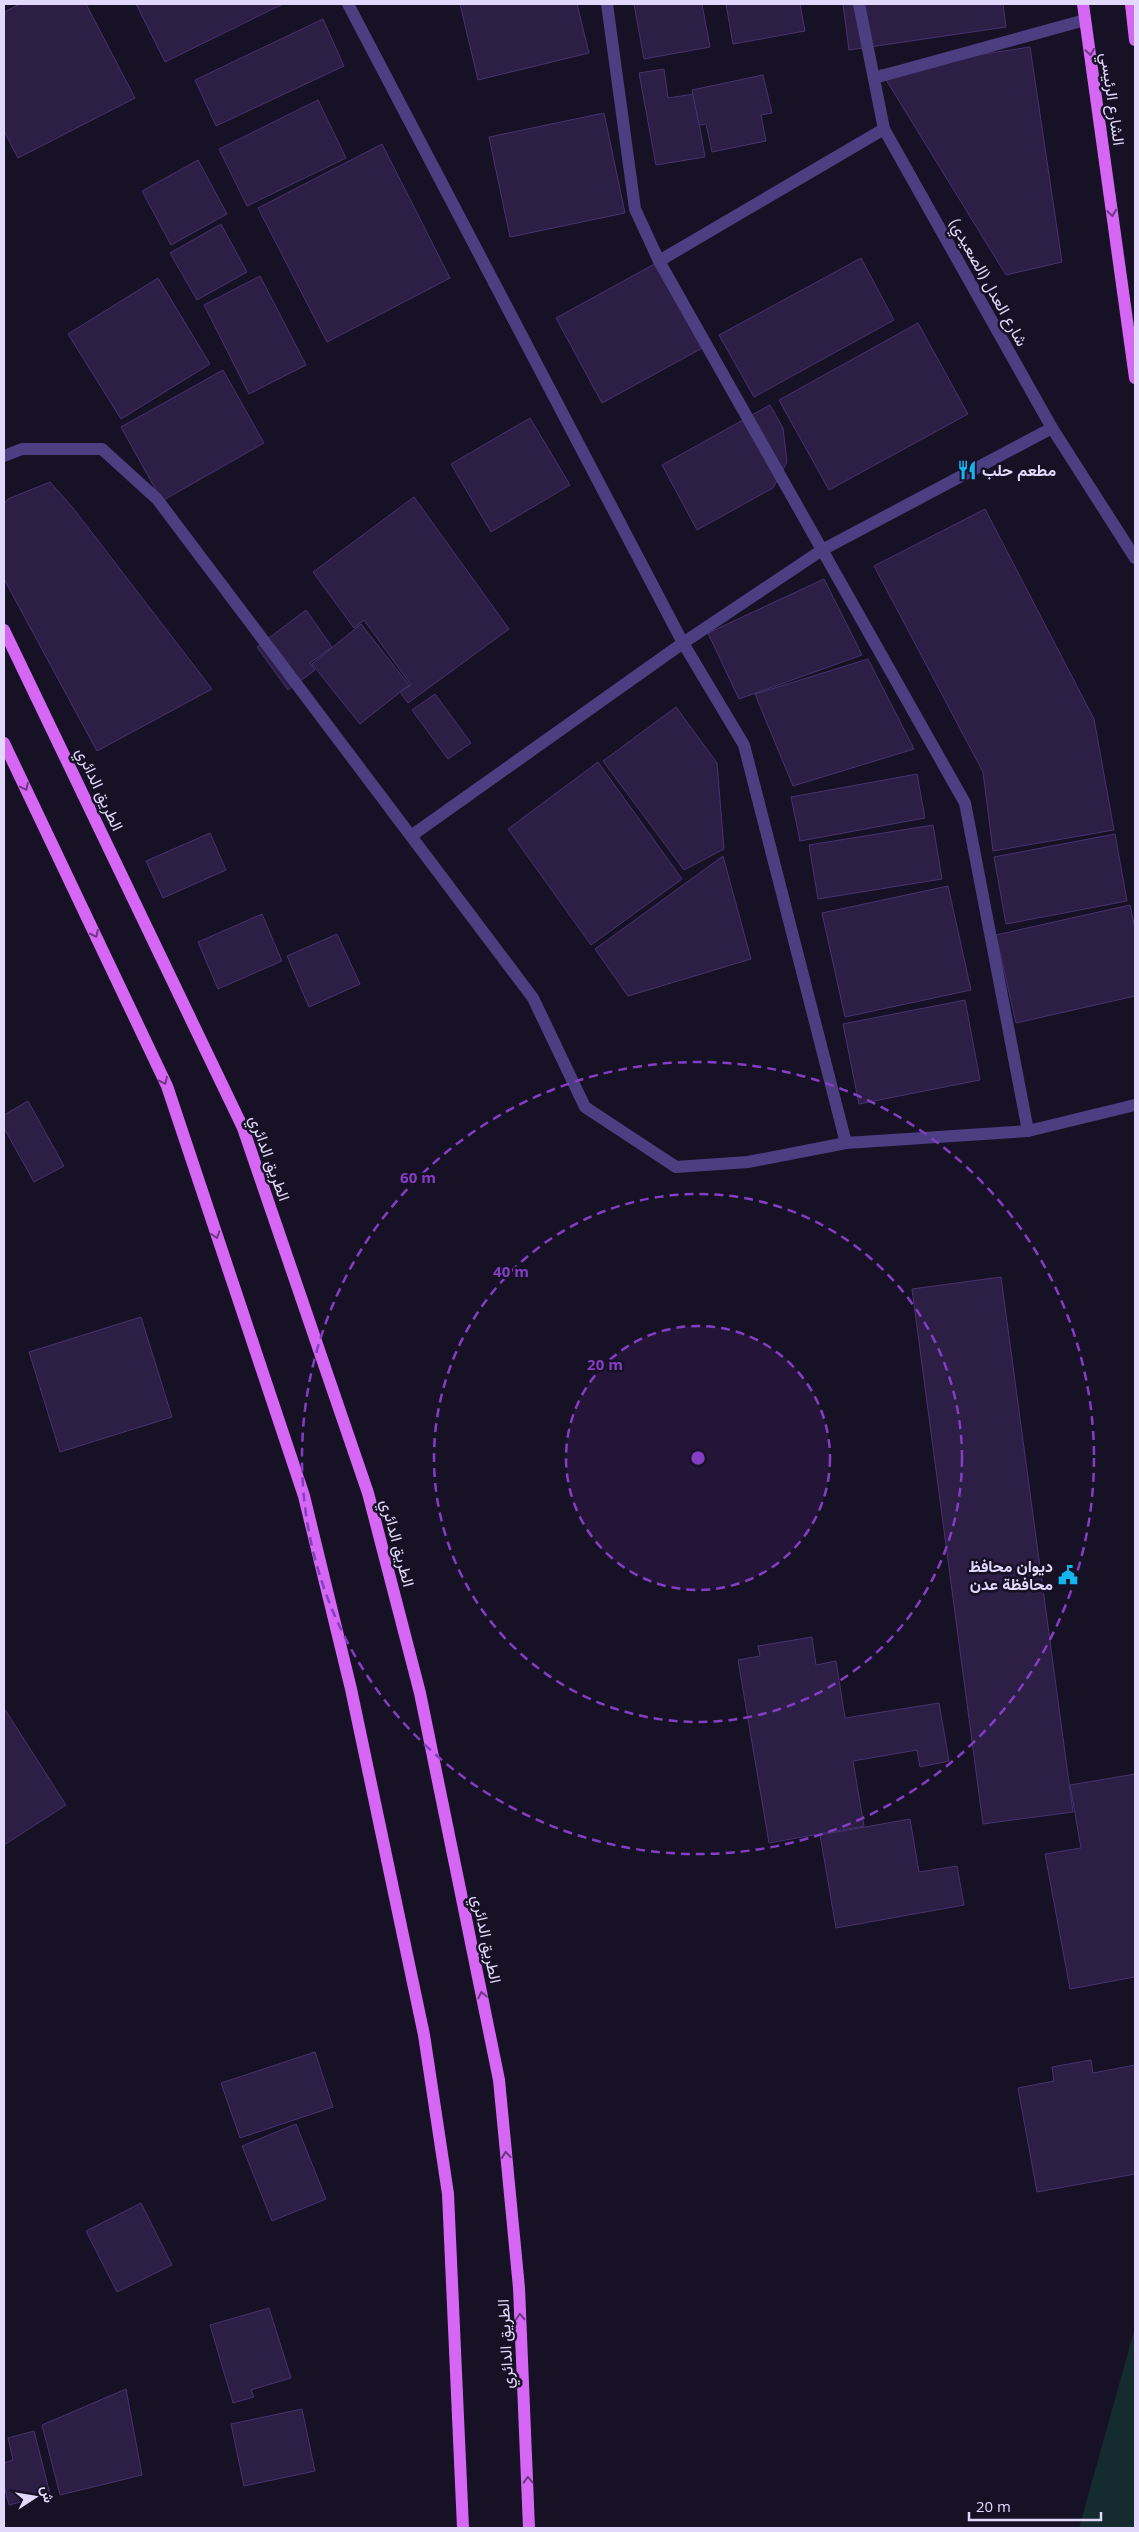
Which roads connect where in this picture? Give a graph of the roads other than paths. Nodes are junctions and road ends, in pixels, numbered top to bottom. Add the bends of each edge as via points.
1 (348, 4) edge
2 (607, 4) edge
3 (859, 4) edge
4 (1083, 4) edge
5 (1130, 4) edge
6 (1085, 20) junction
7 (1135, 40) edge
8 (874, 78) junction
9 (884, 129) junction
10 (659, 261) junction
11 (1135, 378) edge
12 (1052, 428) junction
13 (4, 456) edge
14 (822, 550) junction
15 (1135, 558) edge
16 (4, 630) edge
17 (683, 643) junction
18 (4, 743) edge
19 (411, 836) junction
20 (1135, 1105) edge
21 (1028, 1131) junction
22 (846, 1143) junction
23 (462, 2528) edge
24 (529, 2528) edge

1 - 17 street
2 - 10 street via 635,209
3 - 8 street, شارع العدل (الصعيدي)
4 - 6 main road, الشارع الرئيسي
5 - 7 main road, الشارع الرئيسي
6 - 8 street
6 -> 11 main road, الشارع الرئيسي
8 - 9 street, شارع العدل (الصعيدي)
9 - 10 street
9 - 12 street, شارع العدل (الصعيدي)
10 - 14 street
12 - 14 street
12 - 15 street, شارع العدل (الصعيدي)
13 - 19 street via 22,449 102,449 157,499
14 - 17 street
14 - 21 street via 964,803
24 -> 16 main road, الطريق الدائري via 519,2288 499,2080 420,1693 368,1492 243,1128
17 - 19 street
17 - 22 street via 744,745
18 -> 23 main road via 167,1086 304,1496 350,1689 424,2035 448,2194
19 - 22 street via 533,998 585,1107 676,1168 748,1162
20 - 21 street
21 - 22 street

